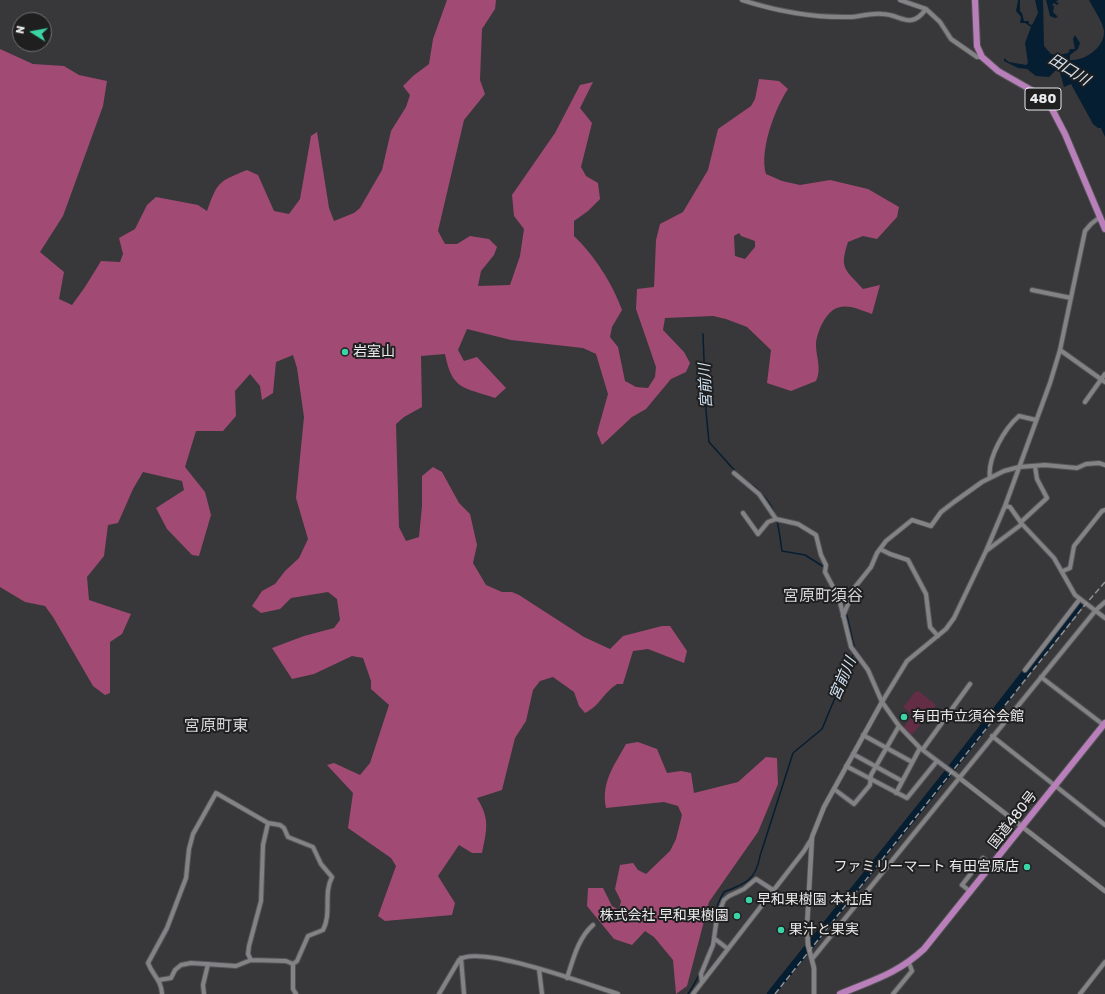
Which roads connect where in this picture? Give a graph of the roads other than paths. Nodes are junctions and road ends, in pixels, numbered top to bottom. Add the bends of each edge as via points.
1 (742, 0) edge
2 (900, 0) edge
3 (975, 0) edge
4 (926, 9) junction
5 (982, 57) junction
6 (1100, 217) junction
7 (1105, 229) edge
8 (1032, 290) dead end
9 (1071, 298) junction
10 (1060, 350) junction
11 (1105, 374) edge
12 (1103, 380) edge
13 (1085, 402) dead end
14 (1036, 420) junction
15 (1105, 465) edge
16 (1035, 466) junction
17 (1019, 467) junction
18 (734, 473) dead end
19 (990, 478) junction
20 (1005, 506) junction
21 (1105, 510) edge
22 (743, 513) dead end
23 (776, 519) junction
24 (1022, 523) junction
25 (880, 548) junction
26 (986, 551) junction
27 (1063, 572) junction
28 (1079, 600) junction
29 (1105, 602) edge
30 (1096, 610) junction
31 (843, 616) junction
32 (1105, 618) edge
33 (938, 636) junction
34 (1025, 670) dead end
35 (1041, 676) junction
36 (970, 684) dead end
37 (882, 702) junction
38 (1104, 725) edge
39 (899, 726) junction
40 (863, 735) junction
41 (992, 736) junction
42 (886, 748) junction
43 (922, 748) junction
44 (853, 754) junction
45 (937, 761) junction
46 (912, 762) junction
47 (846, 766) junction
48 (876, 767) junction
49 (871, 779) junction
50 (960, 779) junction
51 (902, 781) junction
52 (1055, 786) junction
53 (834, 789) junction
54 (896, 792) junction
55 (268, 823) junction
56 (1105, 824) edge
57 (1022, 827) junction
58 (812, 837) junction
59 (992, 865) junction
60 (773, 890) junction
61 (1105, 891) edge
62 (971, 892) junction
63 (593, 925) dead end
64 (715, 939) junction
65 (728, 949) junction
66 (461, 958) junction
67 (812, 959) junction
68 (250, 960) junction
69 (1105, 962) edge
70 (909, 963) junction
71 (208, 964) junction
72 (293, 964) junction
73 (538, 969) junction
74 (567, 978) junction
75 (160, 980) junction
76 (702, 982) junction
77 (162, 994) edge
78 (204, 994) edge
79 (296, 994) edge
80 (439, 994) edge
81 (464, 994) edge
82 (542, 994) edge
83 (618, 994) edge
84 (693, 994) edge
85 (814, 994) edge
86 (840, 994) edge
87 (893, 994) edge
88 (1080, 994) edge

1 - 4 street via 815,15 853,17 884,14 908,21 918,18
2 - 4 street
3 - 5 highway via 977,46
4 - 5 street via 952,38 977,57
5 - 6 highway, 480 via 998,71 1033,92 1052,109
6 - 7 highway, 480
6 - 9 street via 1086,231
8 - 9 street
9 - 10 street
10 - 12 street
10 - 14 street
11 - 12 street
12 - 13 street
14 - 17 street
14 - 19 street via 1019,416 1008,426 991,464
15 - 16 street via 1086,464 1079,468
16 - 17 street
16 - 24 street via 1037,479 1047,498
17 - 19 street
17 - 20 street
18 - 23 street via 759,494
19 - 25 street via 941,512 931,526 912,520
20 - 24 street via 1010,507
20 - 26 street
21 - 27 street via 1076,543 1070,568
22 - 23 street via 758,534 768,522
23 - 31 street via 798,524 816,535 826,565 825,572 835,589
24 - 26 street
24 - 27 street via 1054,558
25 - 31 street via 871,567 855,587
25 - 33 street via 908,560 926,594 930,627
26 - 33 street via 954,618
27 - 28 street
28 - 30 street
28 - 34 street
29 - 30 street
30 - 32 street
30 - 35 street
31 - 37 street via 851,647 868,670
33 - 37 street via 907,661
35 - 38 street
35 - 41 street
36 - 43 street
37 - 39 street
37 - 40 street
38 - 52 highway, 国道480号
39 - 42 street
39 - 43 street
40 - 42 street
40 - 44 street
41 - 50 street
41 - 52 street
42 - 46 street
42 - 48 street
43 - 45 street
43 - 46 street
44 - 47 street
44 - 48 street
45 - 50 street
45 - 54 street via 908,798
46 - 51 street
47 - 49 street
47 - 53 street
48 - 49 street
48 - 51 street
49 - 53 street via 870,785 854,804
49 - 54 street
50 - 57 street
50 - 67 street
51 - 54 street
52 - 56 street
52 - 57 highway, 国道480号
53 - 58 street
55 - 68 street via 263,845 261,901 249,946
55 - 72 street via 280,824 288,837 312,847 332,877 328,885 328,913 325,926 323,930 308,936 297,961
55 - 75 street via 214,793 193,834 186,878 167,928 148,963 151,972
57 - 59 highway, 国道480号
57 - 61 street
58 - 60 street
58 - 67 street via 807,927
59 - 62 highway, 国道480号
59 - 62 street via 983,858 962,885
60 - 64 street via 756,879 744,889 726,897 717,917
60 - 65 street
62 - 70 highway, 国道480号 via 924,949
63 - 74 street via 586,930 579,943
64 - 65 street
64 - 76 street via 701,974
65 - 76 street
66 - 73 street via 507,959
66 - 80 street
66 - 81 street
67 - 85 street
68 - 71 street via 236,966
68 - 72 street via 286,961
69 - 88 street
70 - 86 highway, 国道480号 via 887,976
70 - 87 street via 912,971
71 - 75 street via 181,965 171,978
71 - 78 street via 203,985
72 - 79 street
73 - 74 street
73 - 82 street
74 - 83 street
75 - 77 street
76 - 84 street

